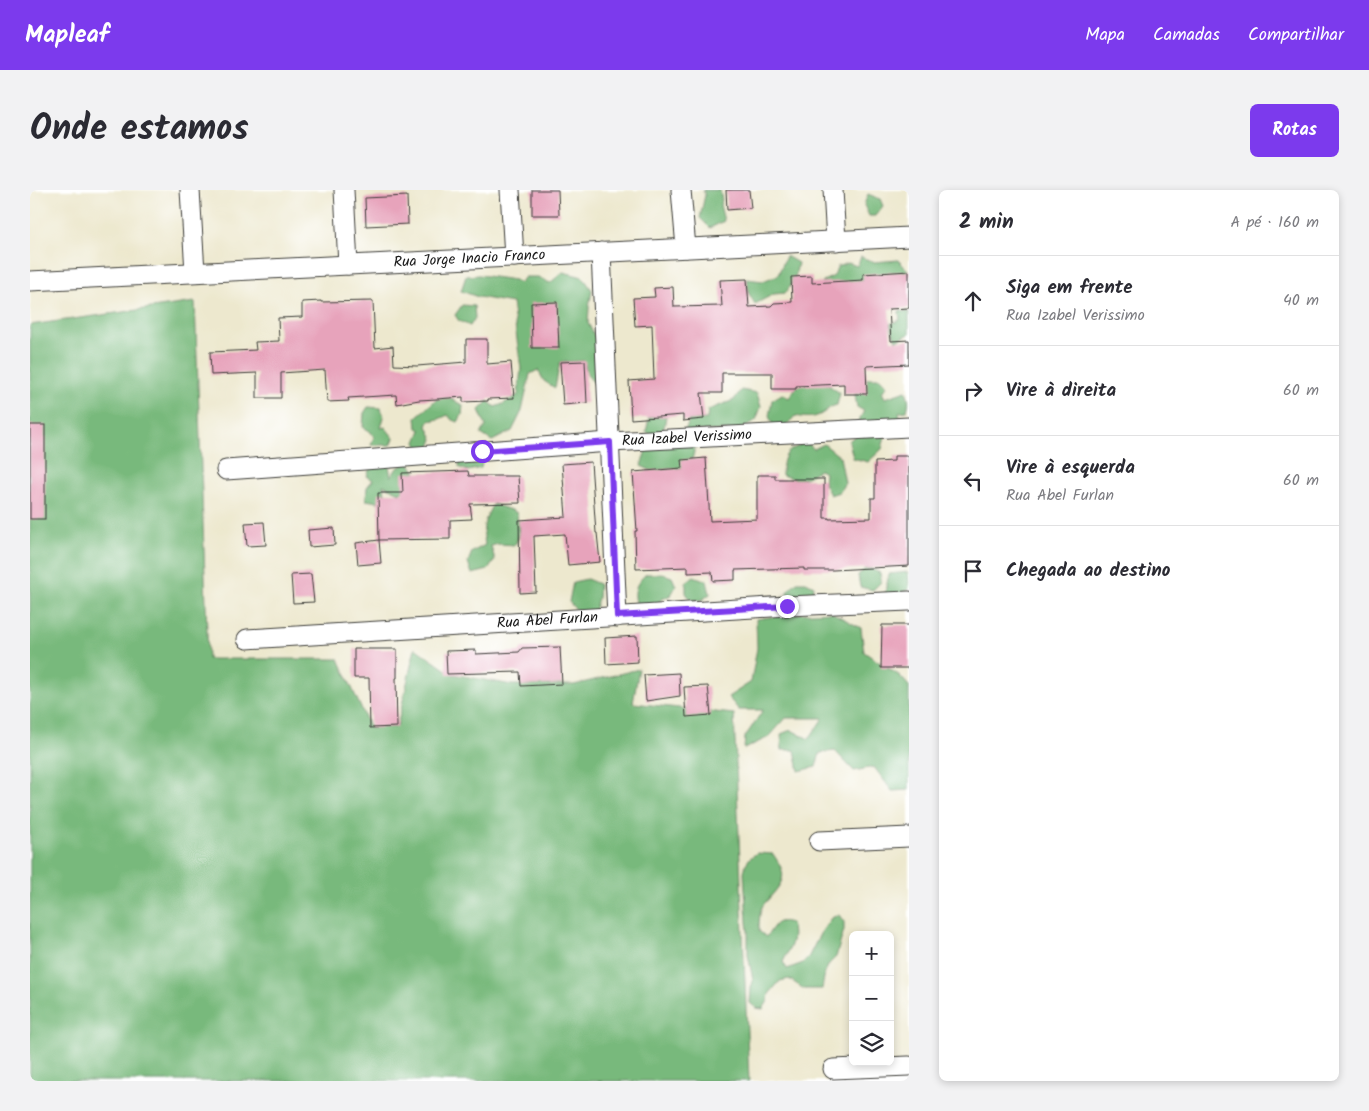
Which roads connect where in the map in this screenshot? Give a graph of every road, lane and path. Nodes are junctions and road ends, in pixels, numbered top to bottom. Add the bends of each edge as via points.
1 (190, 190) edge
2 (344, 190) edge
3 (510, 190) edge
4 (682, 190) edge
5 (833, 190) edge
6 (909, 237) edge
7 (836, 241) junction
8 (686, 248) junction
9 (601, 252) junction
10 (514, 257) junction
11 (348, 265) junction
12 (195, 272) junction
13 (30, 281) edge
14 (909, 427) edge
15 (610, 442) junction
16 (226, 470) dead end
17 (909, 601) edge
18 (617, 616) junction
19 (247, 639) dead end
20 (909, 837) edge
21 (819, 841) dead end
22 (909, 1066) edge
23 (833, 1069) dead end

1 - 12 street
2 - 11 street
3 - 10 street
4 - 8 street
5 - 7 street
6 - 7 street, Rua Jorge Inacio Franco
7 - 8 street, Rua Jorge Inacio Franco
8 - 9 street, Rua Jorge Inacio Franco
9 - 10 street, Rua Jorge Inacio Franco
9 - 15 street
10 - 11 street, Rua Jorge Inacio Franco
11 - 12 street, Rua Jorge Inacio Franco
12 - 13 street, Rua Jorge Inacio Franco
14 - 15 street, Rua Izabel Verissimo
15 - 16 street, Rua Izabel Verissimo
15 - 18 street
17 - 18 street, Rua Abel Furlan
18 - 19 street, Rua Abel Furlan
20 - 21 street
22 - 23 street

